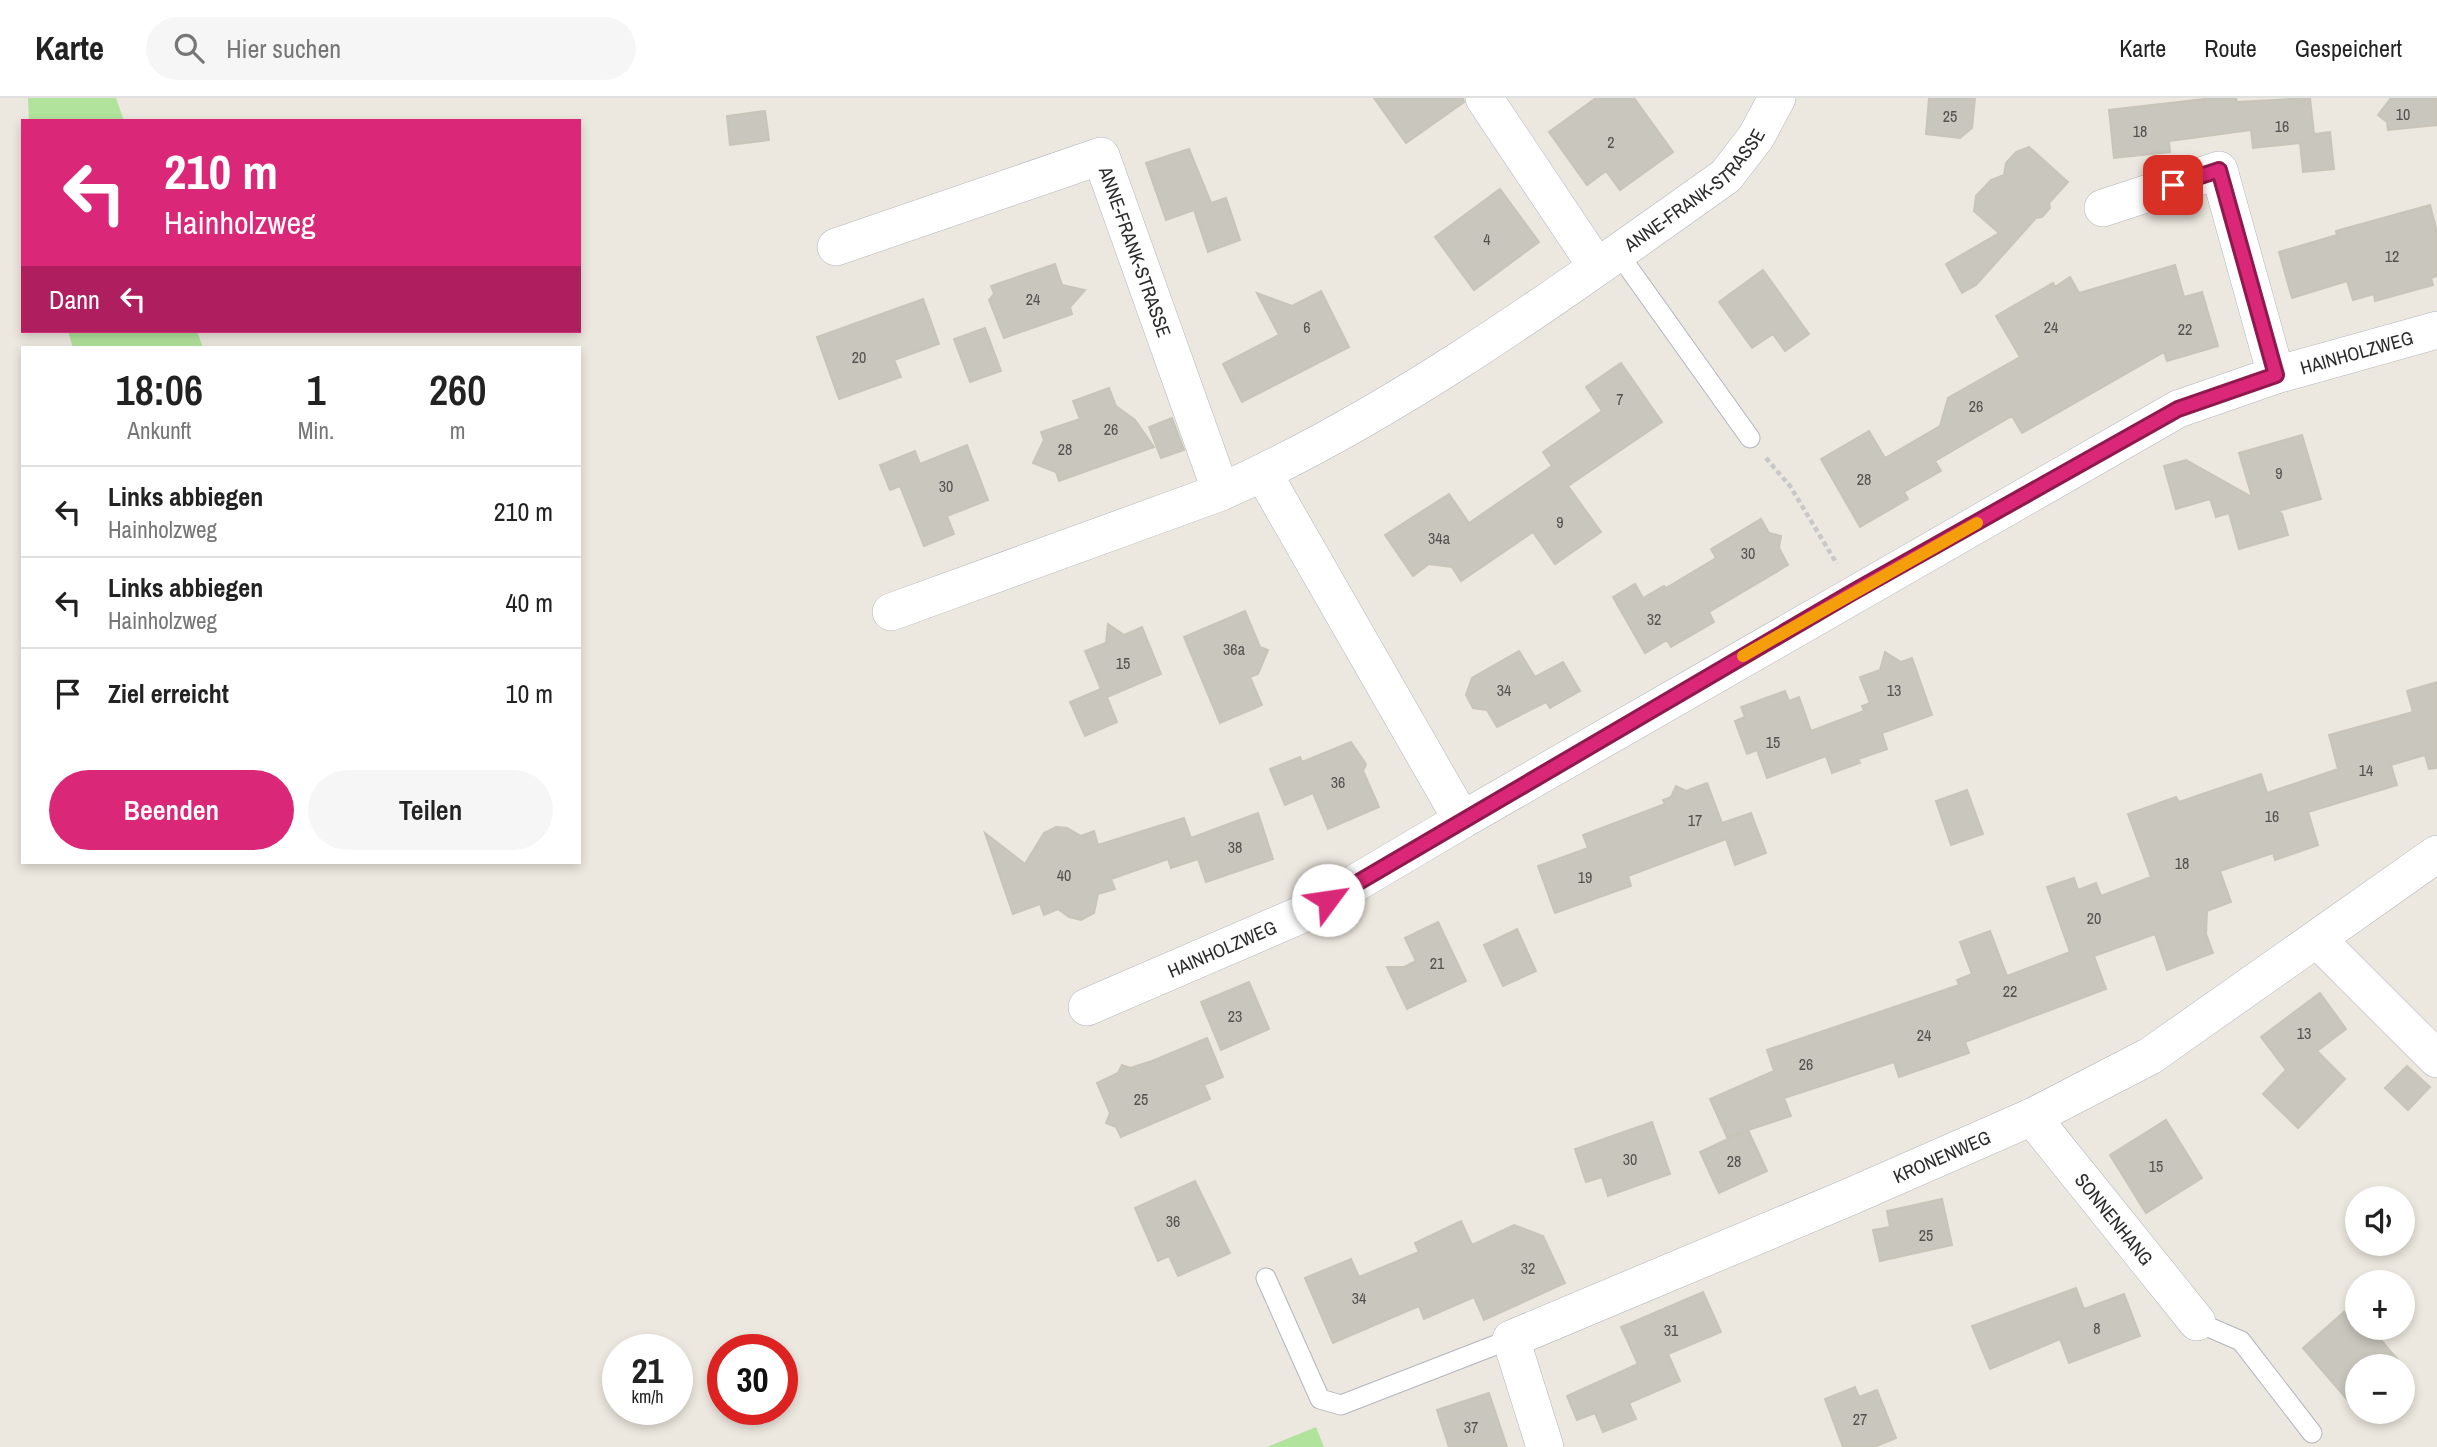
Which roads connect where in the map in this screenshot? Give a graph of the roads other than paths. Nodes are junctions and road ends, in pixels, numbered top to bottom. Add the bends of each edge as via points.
1 (1484, 98) edge
2 (1777, 98) edge
3 (2103, 208) dead end
4 (836, 247) dead end
5 (1607, 260) junction
6 (2437, 330) edge
7 (2276, 375) junction
8 (1749, 438) road end
9 (1263, 473) junction
10 (1221, 492) junction
11 (891, 612) dead end
12 (1462, 820) junction
13 (2437, 854) edge
14 (2317, 939) junction
15 (1087, 1007) dead end
16 (2437, 1059) edge
17 (2032, 1117) junction
18 (1266, 1278) dead end
19 (2197, 1322) joint
20 (1511, 1339) junction
21 (2312, 1433) dead end
22 (1545, 1447) edge

1 - 5 street
2 - 5 street, ANNE-FRANK-STRASSE via 1756,137 1726,176
3 - 7 street, HAINHOLZWEG via 2219,170
4 - 10 street, ANNE-FRANK-STRASSE via 1101,156
5 - 8 lane
5 - 9 street, ANNE-FRANK-STRASSE via 1427,380
6 - 7 street, HAINHOLZWEG
7 - 12 street, HAINHOLZWEG via 2178,409
9 - 10 street, ANNE-FRANK-STRASSE
9 - 12 street
10 - 11 street, ANNE-FRANK-STRASSE
12 - 15 street, HAINHOLZWEG via 1305,913
13 - 14 street, KRONENWEG
14 - 16 street
14 - 17 street, KRONENWEG via 2150,1056
17 - 19 street, SONNENHANG
17 - 20 street, KRONENWEG
18 - 20 lane via 1320,1399 1341,1405
19 - 21 lane via 2241,1341
20 - 22 street

